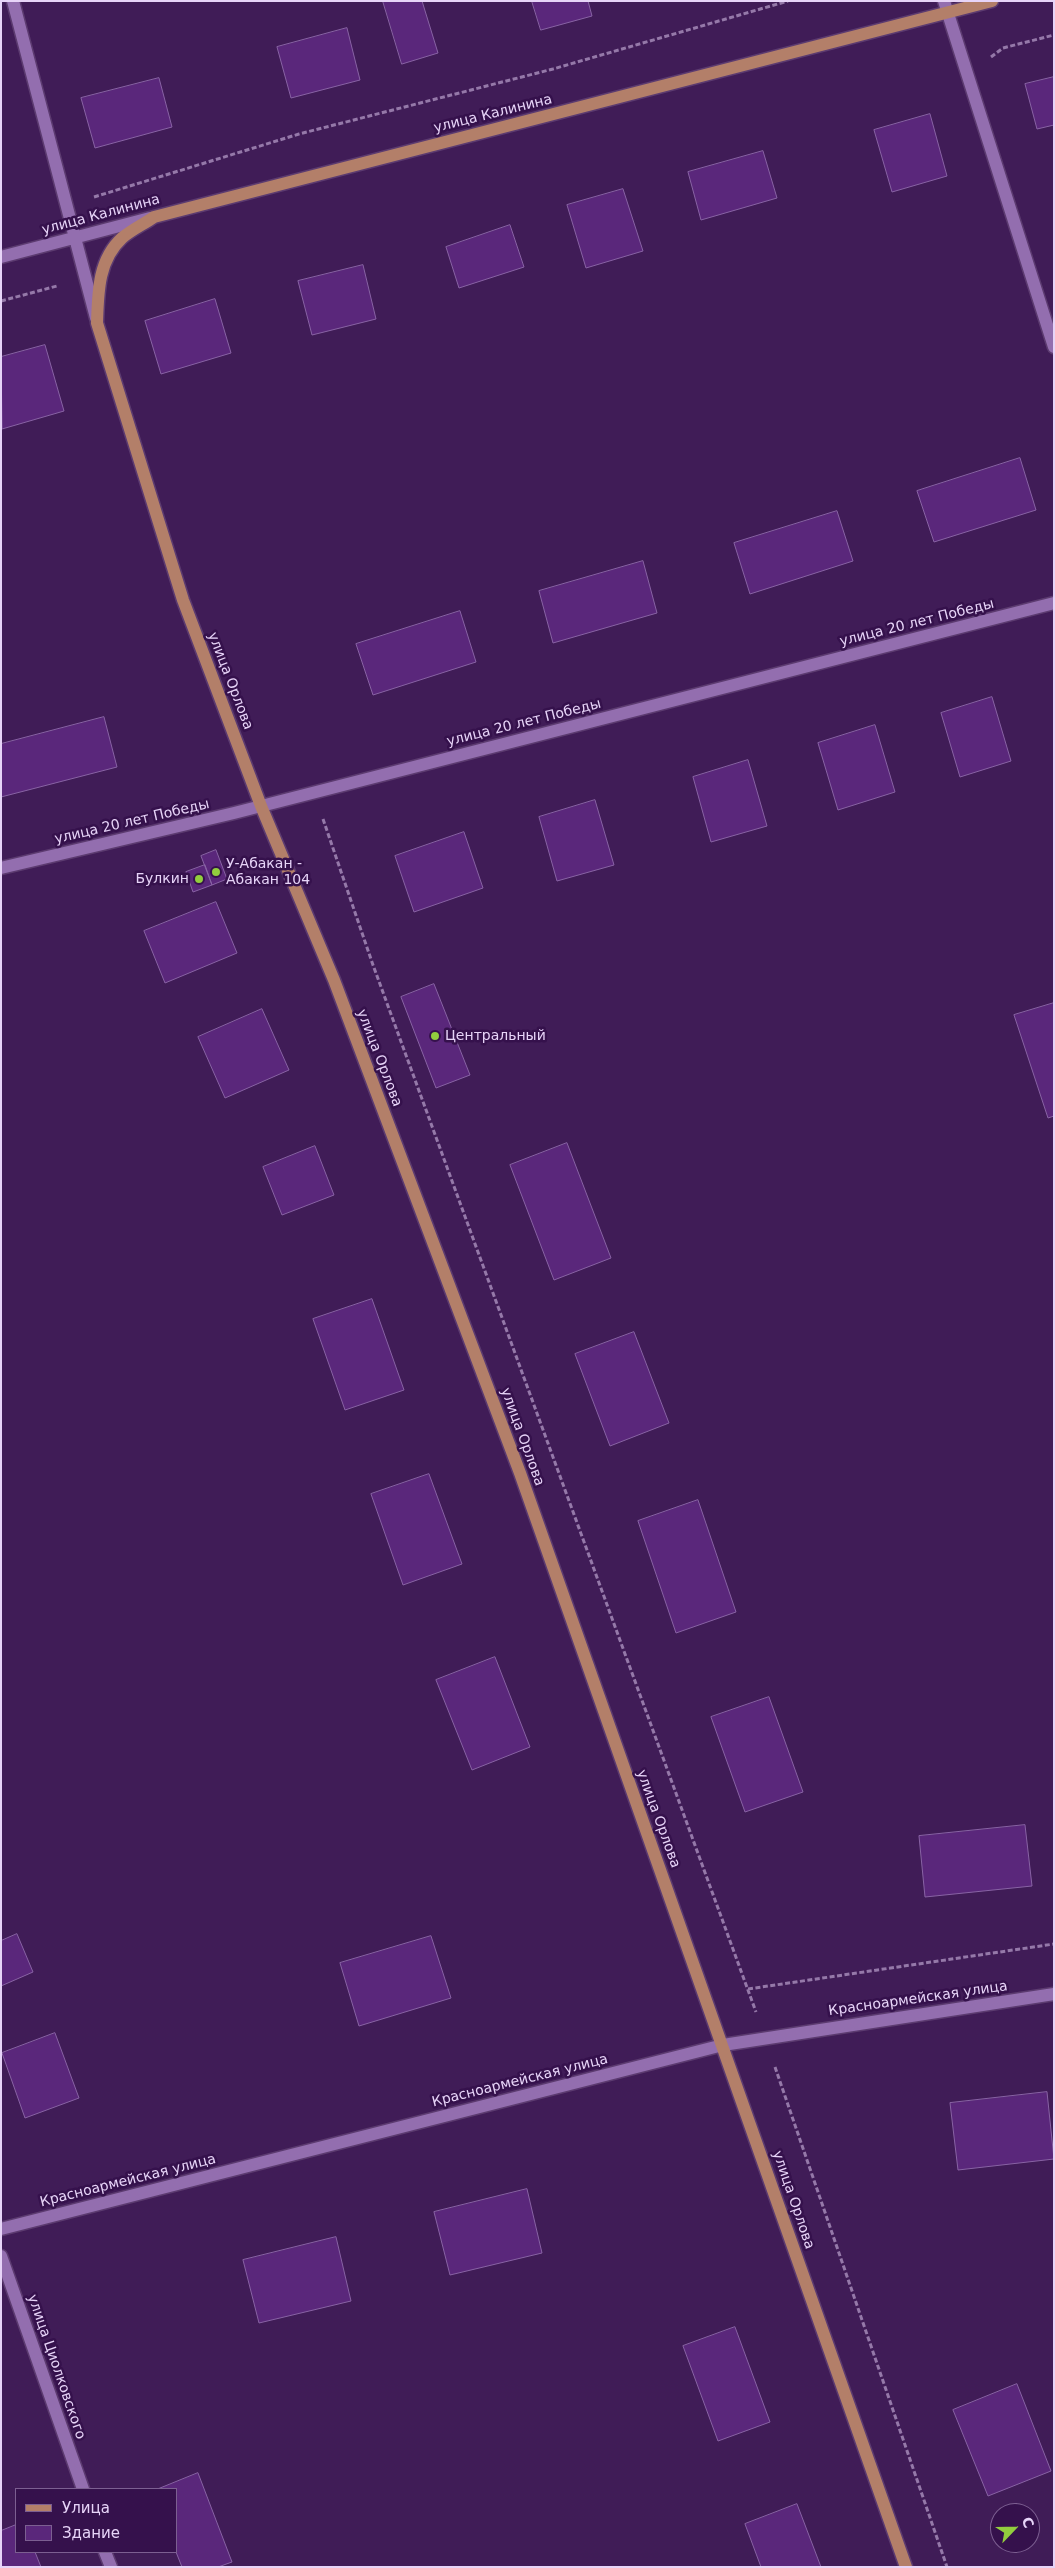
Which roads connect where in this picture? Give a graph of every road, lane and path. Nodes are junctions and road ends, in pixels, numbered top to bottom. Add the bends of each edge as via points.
1 (13, 1) edge
2 (788, 1) edge
3 (992, 1) edge
4 (945, 7) edge
5 (1054, 36) edge
6 (1003, 48) dead end
7 (65, 206) junction
8 (154, 216) junction
9 (74, 238) junction
10 (1, 257) edge
11 (58, 286) dead end
12 (1, 301) edge
13 (97, 323) junction
14 (1054, 347) edge
15 (1054, 603) edge
16 (314, 793) junction
17 (261, 806) junction
18 (1, 868) edge
19 (1054, 1944) edge
20 (748, 1989) junction
21 (1054, 1994) edge
22 (765, 2037) junction
23 (723, 2045) junction
24 (1, 2228) edge
25 (1, 2256) edge
26 (83, 2488) edge
27 (105, 2553) edge
28 (111, 2567) edge
29 (906, 2567) edge
30 (947, 2567) edge

1 - 7 street
2 - 7 path via 553,69 299,134
3 - 4 main road, улица Калинина
4 - 8 main road, улица Калинина
4 - 14 street
5 - 6 path
7 - 9 street
8 - 9 street, улица Калинина
8 - 13 main road via 121,239 105,262 99,282
9 - 10 street, улица Калинина
9 - 13 street
11 - 12 path
13 - 17 main road, улица Орлова via 183,600
15 - 16 street, улица 20 лет Победы
16 - 17 street, улица 20 лет Победы
16 - 20 path via 377,975
17 - 18 street, улица 20 лет Победы
17 - 23 main road, улица Орлова via 334,980 520,1473
19 - 20 path
20 - 22 path
21 - 22 street, Красноармейская улица
22 - 23 street, Красноармейская улица
22 - 30 path
23 - 24 street, Красноармейская улица
23 - 29 main road, улица Орлова
25 - 26 street, улица Циолковского
27 - 28 street

